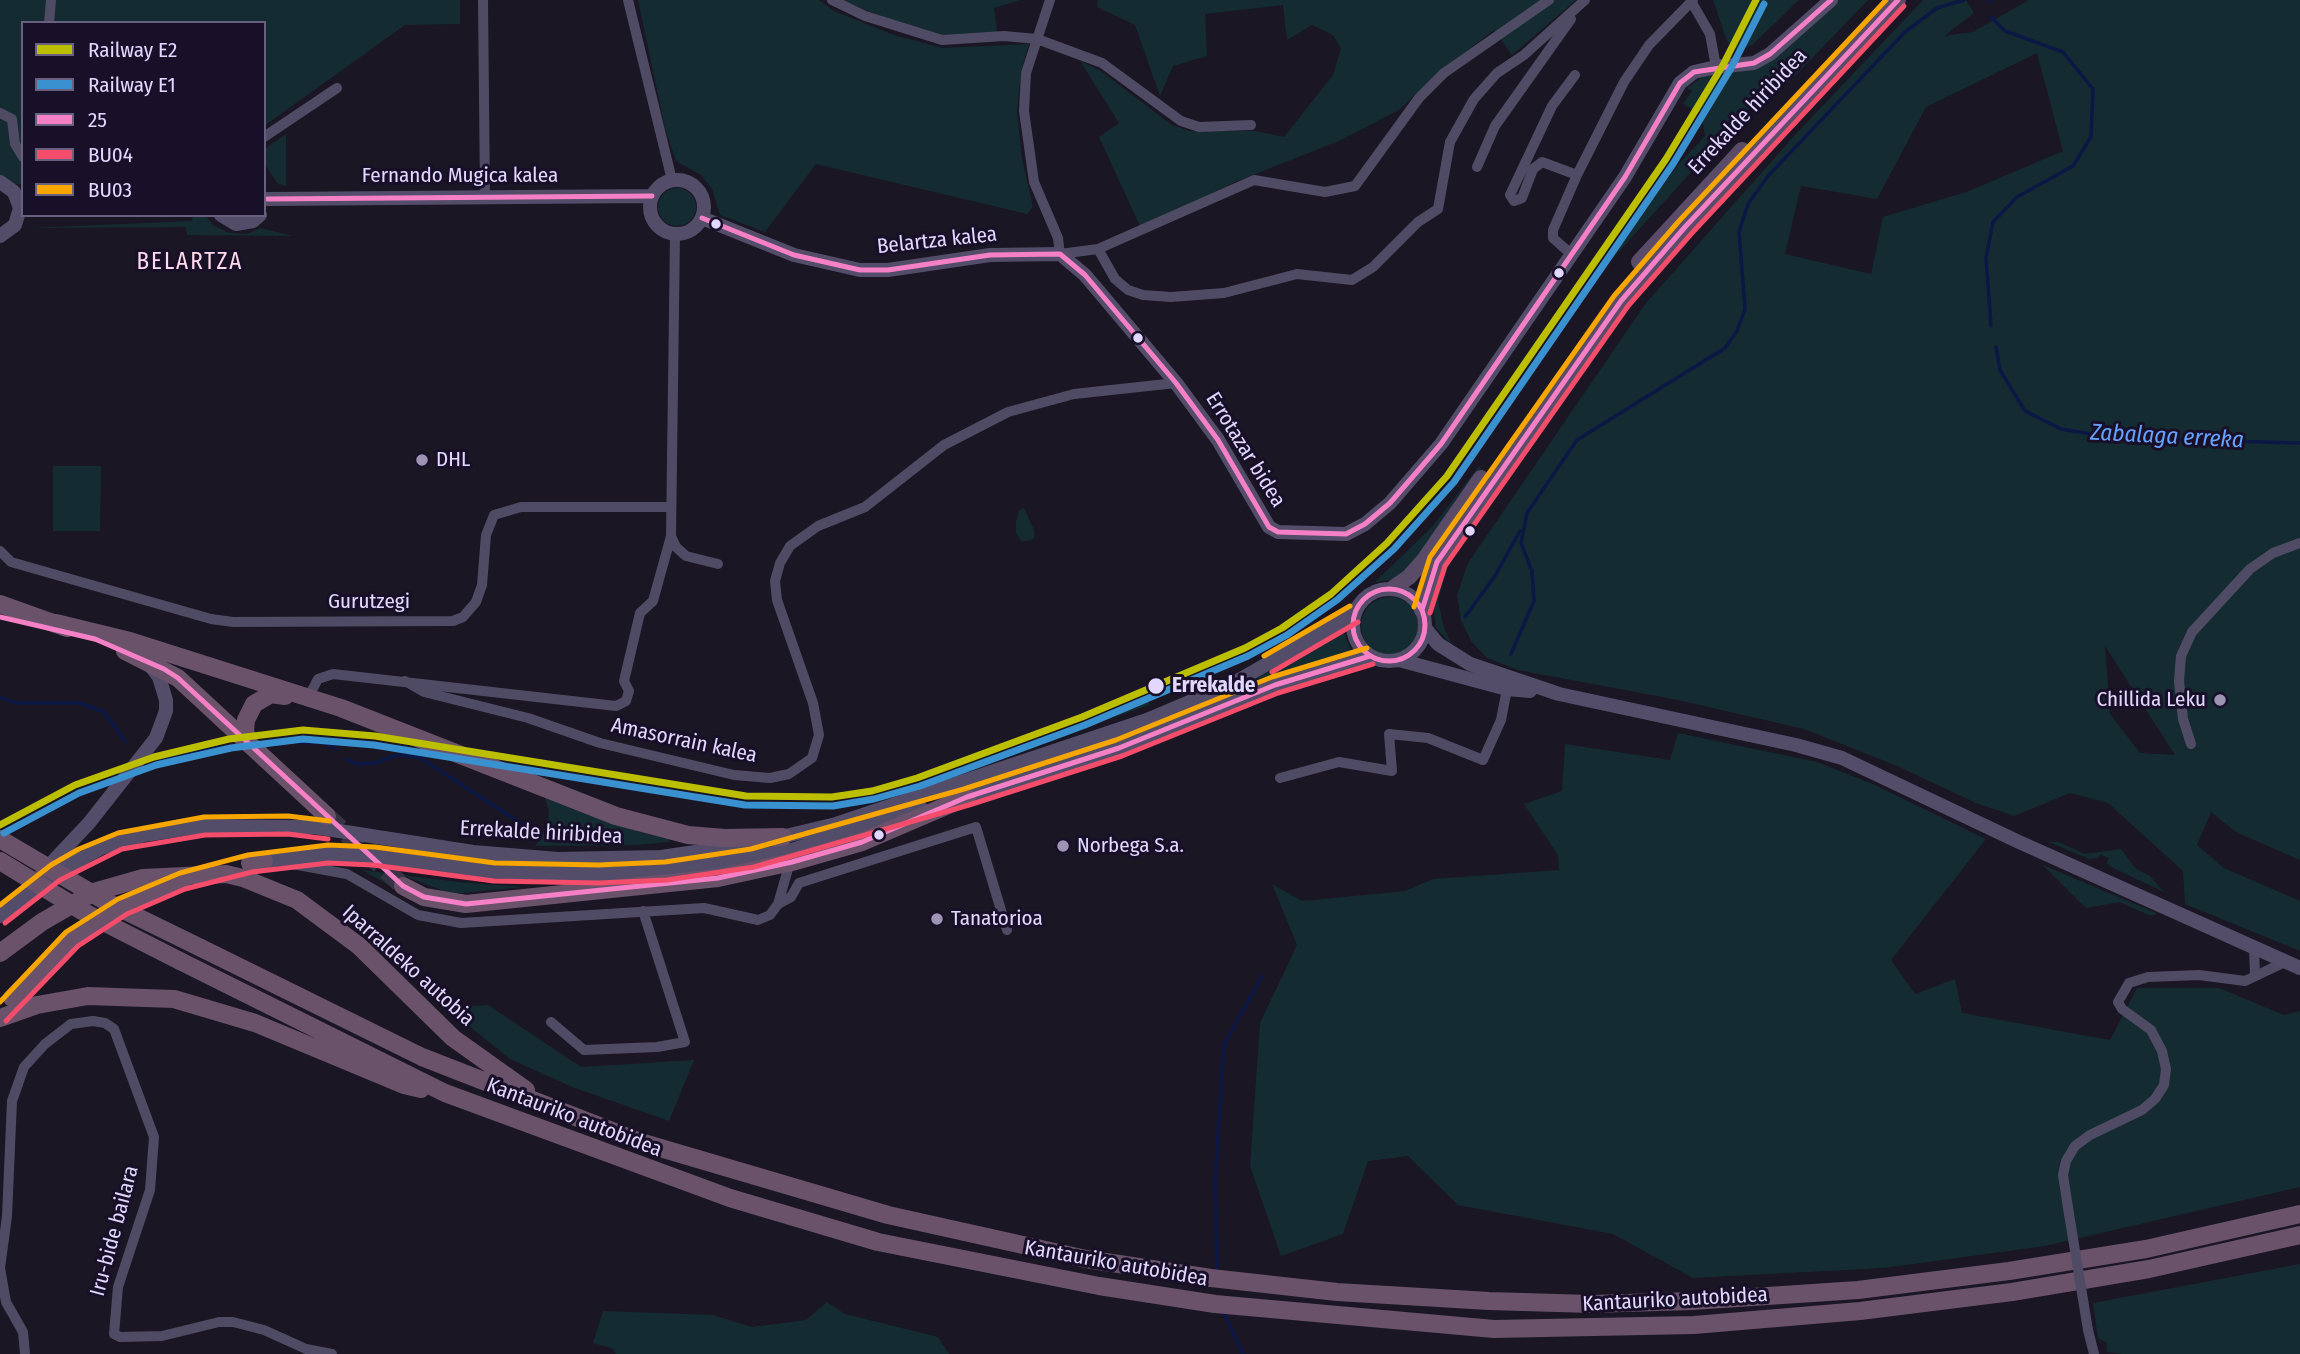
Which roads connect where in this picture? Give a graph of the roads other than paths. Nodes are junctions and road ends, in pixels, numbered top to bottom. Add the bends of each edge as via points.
1 (51, 0) edge
2 (483, 0) edge
3 (628, 0) edge
4 (832, 0) edge
5 (1051, 0) edge
6 (1549, 0) edge
7 (1831, 0) edge
8 (1883, 0) edge
9 (1898, 0) edge
10 (1584, 1) edge
11 (1692, 1) edge
12 (49, 21) edge
13 (1037, 39) junction
14 (1716, 67) junction
15 (1575, 75) dead end
16 (337, 88) dead end
17 (0, 113) edge
18 (1251, 125) dead end
19 (266, 136) edge
20 (21, 154) edge
21 (1477, 167) dead end
22 (1577, 175) junction
23 (671, 180) junction
24 (0, 182) edge
25 (485, 196) junction
26 (652, 196) junction
27 (266, 198) edge
28 (21, 206) edge
29 (224, 217) edge
30 (258, 217) edge
31 (702, 218) junction
32 (675, 234) junction
33 (0, 236) edge
34 (1098, 249) junction
35 (1060, 254) junction
36 (1570, 254) junction
37 (1176, 383) junction
38 (670, 507) junction
39 (671, 536) junction
40 (2300, 543) edge
41 (0, 551) edge
42 (718, 564) dead end
43 (1393, 588) junction
44 (0, 593) edge
45 (0, 604) edge
46 (1422, 610) junction
47 (1354, 614) junction
48 (0, 617) edge
49 (56, 623) junction
50 (1425, 628) junction
51 (95, 639) junction
52 (130, 641) junction
53 (1370, 656) junction
54 (145, 659) junction
55 (1399, 660) junction
56 (405, 681) junction
57 (1507, 689) junction
58 (1559, 694) junction
59 (308, 698) junction
60 (249, 744) junction
61 (2191, 744) dead end
62 (1280, 778) dead end
63 (967, 797) junction
64 (327, 816) tunnel mouth
65 (783, 837) junction
66 (0, 839) edge
67 (862, 842) junction
68 (0, 861) edge
69 (868, 861) junction
70 (257, 862) joint
71 (792, 862) junction
72 (494, 872) junction
73 (182, 881) dead end
74 (403, 886) tunnel mouth
75 (590, 892) junction
76 (778, 904) junction
77 (0, 910) edge
78 (643, 911) junction
79 (592, 915) junction
80 (0, 916) edge
81 (1007, 930) dead end
82 (2254, 947) junction
83 (0, 953) edge
84 (2285, 962) junction
85 (2300, 968) edge
86 (2255, 975) junction
87 (12, 998) dead end
88 (0, 1018) edge
89 (551, 1022) dead end
90 (445, 1093) junction
91 (544, 1106) junction
92 (2300, 1214) edge
93 (2300, 1236) edge
94 (25, 1354) edge
95 (332, 1354) edge
96 (2094, 1354) edge

1 - 12 street
2 - 25 street
3 - 23 street
4 - 13 street via 865,16 942,40
5 - 13 street
6 - 34 street via 1444,74 1419,98 1355,186 1325,192 1254,180
7 - 14 main road, Errotazar bidea via 1770,54 1754,63
8 - 43 main road, Errekalde hiribidea via 1628,276 1424,561
9 - 46 main road, Errekalde hiribidea via 1621,301 1437,562
10 - 21 street via 1495,126
10 - 34 street via 1497,73 1474,99 1450,142 1438,209 1410,229 1373,267 1352,279 1297,274 1224,293 1143,295 1115,279
11 - 14 street via 1710,34
11 - 22 street via 1649,45 1624,82
13 - 18 street via 1102,63 1181,121 1199,127
13 - 35 street via 1026,73 1024,111 1029,157
14 - 36 main road, Errotazar bidea via 1694,72 1680,83 1631,167
15 - 22 street via 1552,106 1510,195 1514,201 1522,198 1533,169 1542,162
16 - 19 street
17 - 20 street via 12,119
22 - 36 street via 1553,230 1553,237
23 - 26 main road
23 - 31 main road via 695,187 703,201
24 - 28 main road via 8,185
25 - 26 main road, Fernando Mugica kalea
25 - 27 main road, Fernando Mugica kalea
26 - 32 main road via 654,220
28 - 33 main road via 15,225
29 - 30 main road via 236,224
31 - 32 main road via 691,230
31 - 35 main road, Belartza kalea via 794,255 860,270 990,255
32 - 38 street via 674,493
34 - 35 street
35 - 37 main road, Errotazar bidea via 1085,275
36 - 37 main road, Errotazar bidea via 1441,444 1390,503 1346,534 1278,532 1269,527 1219,440
37 - 56 street, Amasorrain kalea via 1074,394 1008,412 934,452 865,507 818,526 790,546 775,582 777,600 813,703 819,735 812,758 789,774 770,778 734,775 600,744 528,718 424,692
38 - 39 street
38 - 41 street, Gurutzegi via 521,507 494,515 486,535 476,602 453,621 211,619 11,562
39 - 42 street via 686,556
39 - 56 street via 653,601 640,613 624,681 629,691 626,701 616,706
40 - 61 street via 2273,553 2250,569 2192,632 2180,656 2179,681
43 - 46 main road via 1411,596
43 - 47 main road via 1365,597
44 - 52 highway
45 - 49 highway
46 - 50 main road
47 - 53 main road via 1353,634
47 - 65 main road, Errekalde hiribidea via 1187,704 1096,739
48 - 51 highway
49 - 51 highway
49 - 52 highway
50 - 55 main road via 1418,647
50 - 58 main road via 1438,644 1470,664
51 - 54 highway
52 - 59 highway
53 - 55 main road
53 - 63 main road, Errekalde hiribidea via 1275,685 1119,748
54 - 60 highway via 178,678
54 - 77 main road via 159,677 166,700 156,738 89,823
55 - 57 main road
56 - 59 street via 334,674 318,680
57 - 58 main road
57 - 62 street via 1501,720 1483,760 1428,738 1389,734 1392,771 1339,762
58 - 82 main road via 1842,758
59 - 60 highway via 271,694 261,698 246,720
59 - 65 highway via 616,817 688,835
60 - 64 highway
63 - 67 highway
63 - 72 main road, Errekalde hiribidea via 792,850 729,862 598,874
65 - 80 main road, Errekalde hiribidea via 689,854 593,860 473,852 288,825 204,827 144,835 101,848 55,873
66 - 91 highway, Kantauriko autobidea, bridge via 105,901 422,1058
67 - 69 street
67 - 71 highway
68 - 90 highway, Kantauriko autobidea, bridge via 82,911
69 - 76 street via 799,883 791,897
69 - 81 street via 975,828
70 - 72 main road, Errekalde hiribidea via 328,854
70 - 79 street via 347,874 418,915 461,923
71 - 72 street via 596,882
71 - 75 highway via 718,878
71 - 76 street
73 - 87 highway via 123,906 72,939
74 - 75 highway via 424,897 466,904
75 - 79 street
76 - 78 street via 770,915 758,920 704,908
78 - 79 street
78 - 89 street via 685,1042 584,1050
82 - 84 main road
82 - 86 street
83 - 91 highway, Iparraldeko autobia via 94,892 143,878 226,874 243,878 297,901 359,946 453,1038
84 - 85 main road
84 - 86 street
86 - 96 street, bridge via 2245,981 2199,975 2148,977 2129,983 2120,995 2122,1009 2151,1030 2166,1069 2164,1085 2155,1099 2090,1135 2075,1146 2066,1161 2063,1175 2068,1214
88 - 90 highway via 37,1005 88,996 153,996 220,1011 404,1085
90 - 93 highway, Kantauriko autobidea via 654,1173 878,1242 1215,1304 1494,1329 1694,1325 1860,1311 2136,1272
91 - 92 highway, Kantauriko autobidea via 699,1160 875,1211 1106,1262 1336,1292 1591,1304 1857,1290 2009,1272 2146,1249
94 - 95 street, Iru-bide bailara via 23,1332 6,1302 0,1268 12,1101 24,1067 45,1044 71,1024 93,1021 114,1029 154,1137 150,1190 118,1287 114,1334 162,1336 233,1322

